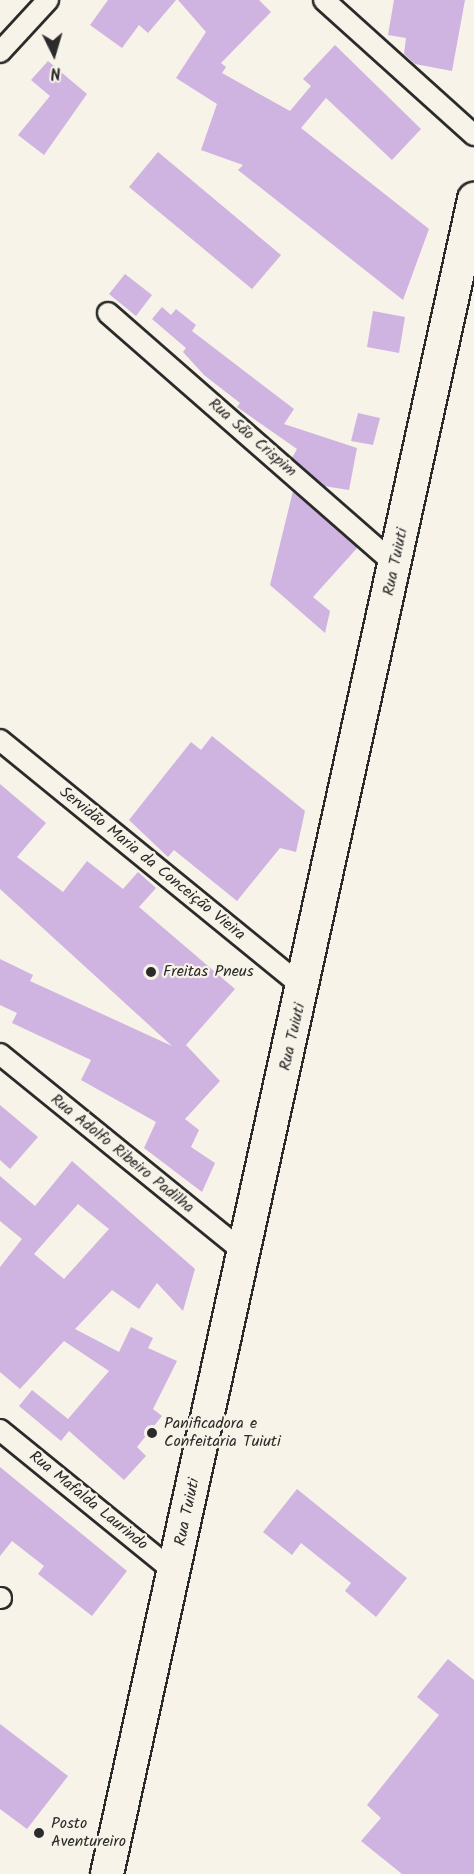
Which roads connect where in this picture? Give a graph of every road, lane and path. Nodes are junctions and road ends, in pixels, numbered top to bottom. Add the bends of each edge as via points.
1 (48, 0) edge
2 (324, 0) edge
3 (0, 52) edge
4 (474, 135) edge
5 (474, 200) edge
6 (108, 313) dead end
7 (395, 564) junction
8 (0, 740) edge
9 (304, 988) junction
10 (0, 1054) edge
11 (245, 1253) junction
12 (0, 1430) edge
13 (175, 1572) junction
14 (107, 1874) edge

1 - 3 street
2 - 4 street
5 - 7 main road, Rua Tuiuti
6 - 7 street, Rua São Crispim
7 - 9 main road, Rua Tuiuti
8 - 9 street, Servidão Maria da Conceição Vieira
9 - 11 main road, Rua Tuiuti
10 - 11 street, Rua Adolfo Ribeiro Padilha
11 - 13 main road, Rua Tuiuti
12 - 13 street, Rua Mafalda Laurindo
13 - 14 main road, Rua Tuiuti

